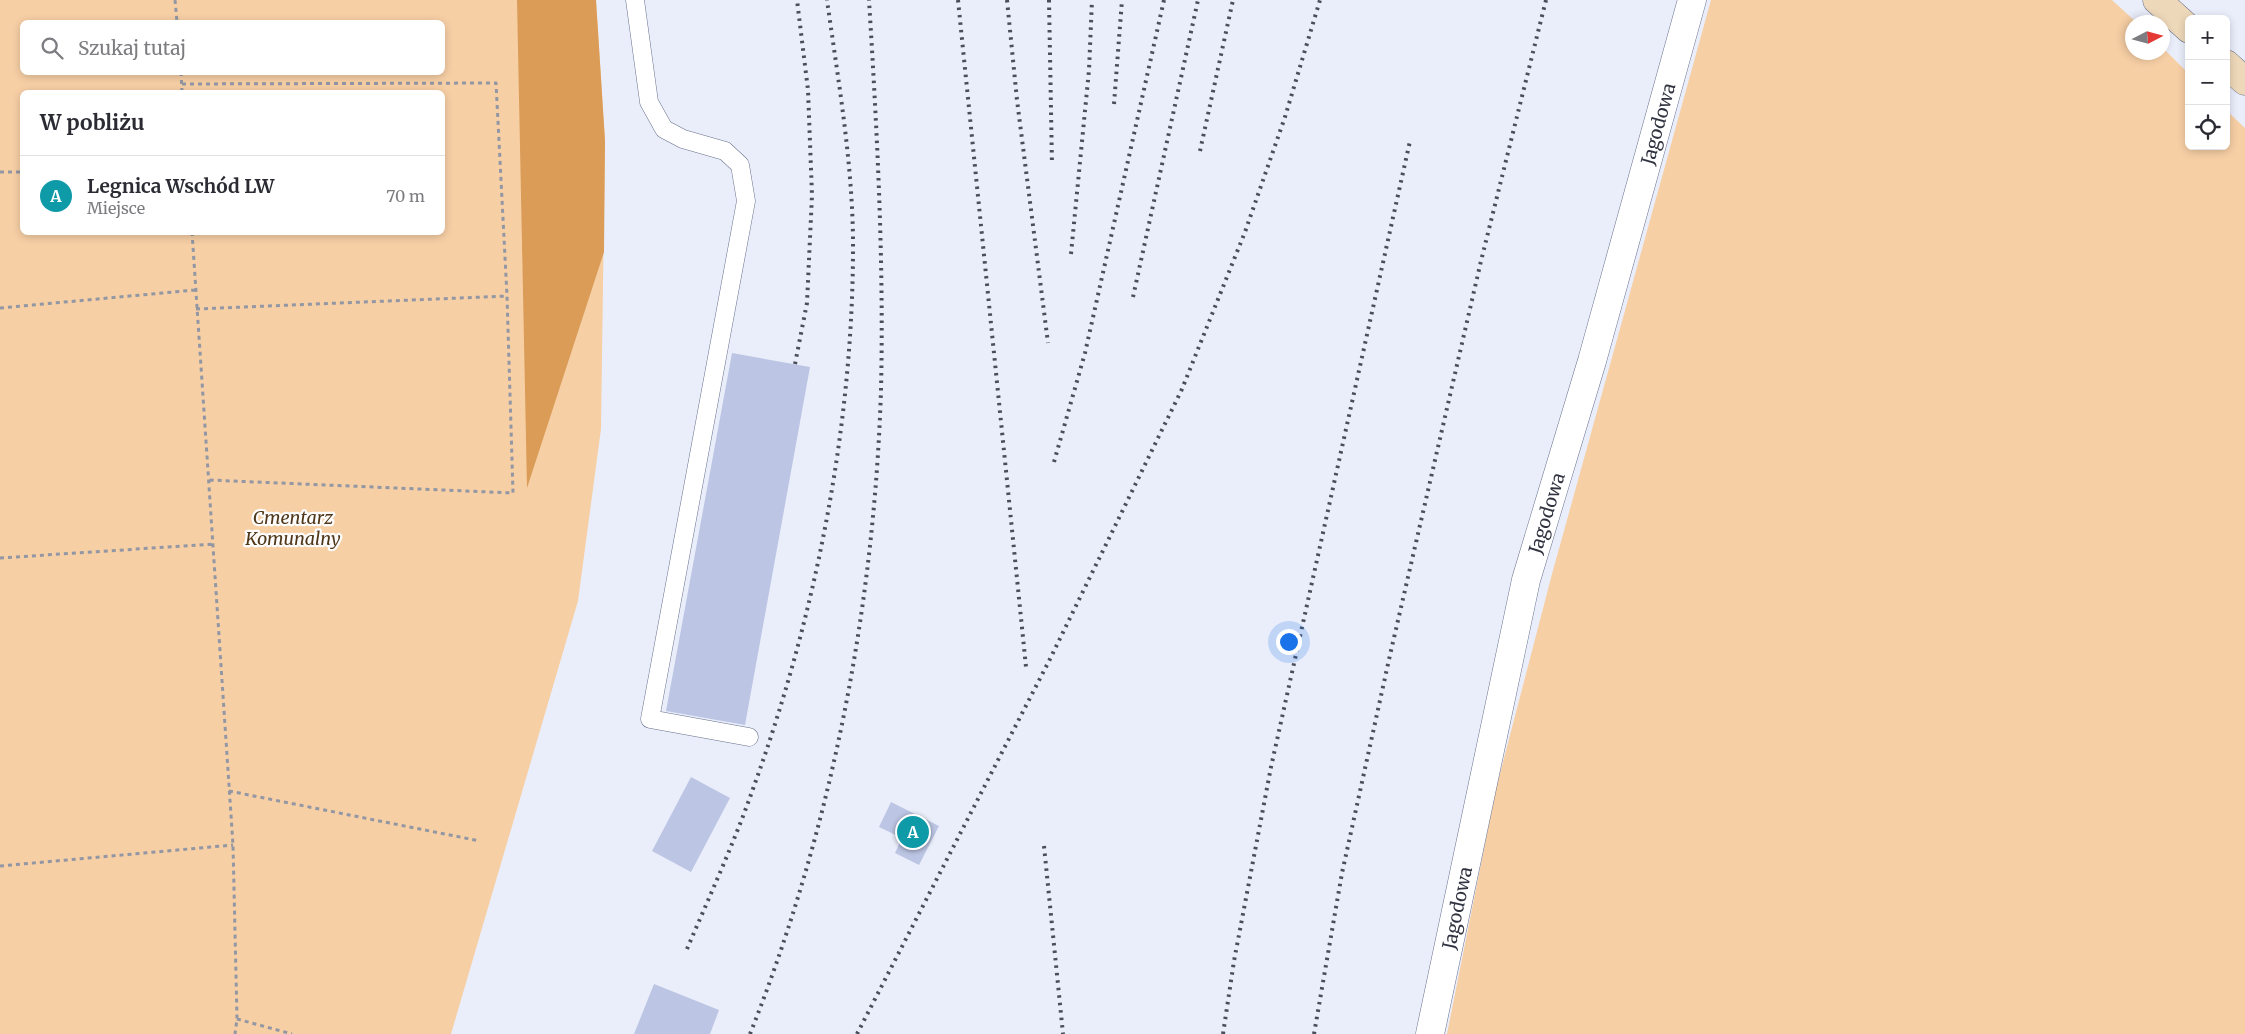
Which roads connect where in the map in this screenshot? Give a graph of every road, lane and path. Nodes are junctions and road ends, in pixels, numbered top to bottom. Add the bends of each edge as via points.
1 (175, 0) edge
2 (635, 0) edge
3 (1692, 0) edge
4 (2157, 0) edge
5 (177, 20) edge
6 (2185, 25) edge
7 (2230, 68) edge
8 (181, 75) edge
9 (2245, 81) edge
10 (182, 84) junction
11 (182, 90) edge
12 (0, 172) edge
13 (20, 172) edge
14 (192, 235) edge
15 (195, 290) junction
16 (506, 296) junction
17 (0, 308) edge
18 (196, 309) junction
19 (209, 480) junction
20 (214, 544) junction
21 (0, 558) edge
22 (748, 737) dead end
23 (229, 791) junction
24 (480, 841) dead end
25 (233, 845) junction
26 (0, 866) edge
27 (237, 1019) junction
28 (235, 1034) edge
29 (292, 1034) edge
30 (1430, 1034) edge

1 - 5 path
2 - 22 lane via 649,102 664,129 683,139 725,151 740,165 746,201 650,719
3 - 30 street, Jagodowa via 1592,361 1526,580
4 - 6 street
7 - 9 street
8 - 10 path
10 - 11 path
10 - 16 path via 496,83
12 - 13 path
14 - 15 path
15 - 17 path
15 - 18 path
16 - 18 path
16 - 19 path via 513,493
18 - 19 path
19 - 20 path
20 - 21 path
20 - 23 path
23 - 24 path
23 - 25 path
25 - 26 path
25 - 27 path
27 - 28 path
27 - 29 path

